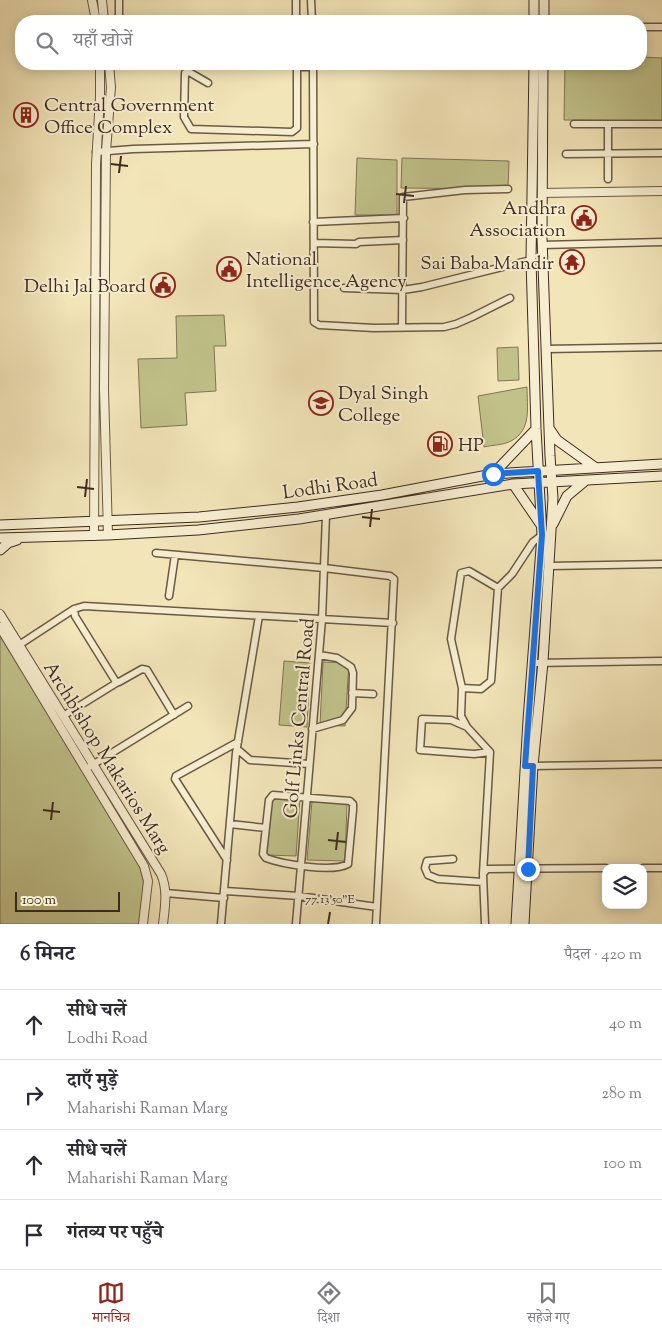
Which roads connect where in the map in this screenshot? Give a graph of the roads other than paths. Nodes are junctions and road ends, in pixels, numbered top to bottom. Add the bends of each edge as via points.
1 (92, 0) edge
2 (102, 0) edge
3 (119, 0) edge
4 (296, 0) edge
5 (311, 0) edge
6 (534, 0) edge
7 (544, 0) edge
8 (95, 15) edge
9 (103, 15) edge
10 (119, 15) edge
11 (296, 15) edge
12 (312, 15) edge
13 (534, 15) edge
14 (544, 15) edge
15 (647, 27) edge
16 (662, 27) edge
17 (100, 70) edge
18 (110, 70) edge
19 (297, 70) edge
20 (313, 70) edge
21 (534, 70) edge
22 (543, 70) edge
23 (208, 83) dead end
24 (574, 124) dead end
25 (608, 124) junction
26 (662, 124) edge
27 (314, 144) junction
28 (106, 151) junction
29 (96, 152) junction
30 (607, 153) junction
31 (662, 153) edge
32 (566, 154) dead end
33 (608, 179) dead end
34 (508, 190) dead end
35 (662, 191) edge
36 (542, 193) junction
37 (404, 218) junction
38 (313, 222) junction
39 (403, 240) junction
40 (662, 242) edge
41 (314, 243) junction
42 (542, 245) junction
43 (531, 260) junction
44 (344, 288) dead end
45 (403, 290) junction
46 (510, 298) dead end
47 (402, 327) junction
48 (662, 347) edge
49 (546, 349) junction
50 (549, 428) junction
51 (536, 429) junction
52 (662, 464) edge
53 (596, 468) junction
54 (538, 471) junction
55 (551, 471) junction
56 (493, 474) junction
57 (662, 476) edge
58 (586, 481) junction
59 (552, 482) junction
60 (539, 483) junction
61 (513, 484) junction
62 (326, 515) junction
63 (94, 522) junction
64 (107, 522) junction
65 (0, 525) edge
66 (551, 528) junction
67 (542, 531) junction
68 (108, 535) junction
69 (94, 536) junction
70 (24, 537) junction
71 (0, 538) edge
72 (0, 550) edge
73 (156, 553) dead end
74 (175, 554) junction
75 (662, 564) edge
76 (549, 566) junction
77 (324, 568) junction
78 (498, 588) junction
79 (169, 596) dead end
80 (74, 609) junction
81 (0, 614) edge
82 (259, 616) junction
83 (322, 619) junction
84 (393, 623) junction
85 (0, 627) edge
86 (19, 645) junction
87 (319, 655) junction
88 (662, 661) edge
89 (533, 662) junction
90 (543, 662) junction
91 (118, 682) junction
92 (462, 688) junction
93 (352, 693) junction
94 (373, 694) dead end
95 (188, 706) dead end
96 (174, 715) junction
97 (63, 716) junction
98 (467, 727) junction
99 (312, 730) junction
100 (237, 746) junction
101 (490, 752) junction
102 (309, 764) junction
103 (662, 764) edge
104 (529, 766) junction
105 (90, 767) junction
106 (306, 798) junction
107 (230, 824) junction
108 (266, 828) junction
109 (453, 859) dead end
110 (227, 860) junction
111 (301, 866) junction
112 (602, 868) edge
113 (647, 868) edge
114 (662, 868) edge
115 (523, 869) junction
116 (483, 878) junction
117 (166, 893) junction
118 (224, 894) junction
119 (299, 896) junction
120 (377, 907) junction
121 (143, 924) edge
122 (163, 924) edge
123 (221, 924) edge
124 (296, 924) edge
125 (376, 924) edge
126 (485, 924) edge
127 (516, 924) edge
128 (524, 924) edge

1 - 8 street
2 - 9 street
3 - 10 street
4 - 11 street
5 - 12 street
6 - 13 main road
7 - 14 main road
15 - 16 street
17 - 29 street
18 - 28 street
19 - 23 street via 297,128 292,132 190,129 184,117 185,73 190,72
20 - 27 street
21 - 43 main road
22 - 36 main road
24 - 25 street
25 - 26 street
25 - 30 street
27 - 28 street
27 - 38 street
28 - 29 street
28 - 64 street via 104,388
29 - 63 street
30 - 31 street
30 - 32 street
30 - 33 street
34 - 37 street via 465,190 405,196
35 - 36 street
36 - 42 main road
37 - 38 street
37 - 39 street
38 - 41 street
39 - 41 street
39 - 45 street
40 - 42 street
41 - 47 street via 316,324
42 - 49 main road
43 - 45 street
43 - 51 main road
44 - 45 street
45 - 47 street
46 - 47 street via 456,324
48 - 49 street
49 - 50 main road
50 - 53 main road via 557,440
50 - 55 main road
51 - 54 main road
51 - 56 main road
52 - 53 main road, Lodhi Road
53 - 55 main road, Lodhi Road
54 - 55 main road, Lodhi Road
54 - 56 main road, Lodhi Road
54 - 60 main road
55 - 59 main road
56 - 64 main road, Lodhi Road via 298,508
57 - 58 main road, Lodhi Road
58 - 59 main road, Lodhi Road
58 - 66 main road via 567,496
59 - 60 main road, Lodhi Road
59 - 66 main road
60 - 61 main road, Lodhi Road
60 - 67 main road
61 - 62 main road, Lodhi Road
61 - 67 main road
62 - 68 main road, Lodhi Road via 198,530
62 - 77 street, Golf Links Central Road
63 - 64 main road, Lodhi Road
63 - 65 main road, Lodhi Road
63 - 69 street
64 - 68 street
66 - 76 main road
67 - 78 street via 512,574
67 - 89 main road
68 - 69 main road, Lodhi Road
69 - 70 main road, Lodhi Road
70 - 71 main road, Lodhi Road
70 - 72 main road
73 - 74 street
74 - 77 street
74 - 79 street
75 - 76 street
76 - 90 main road
77 - 83 street, Golf Links Central Road
77 - 84 street via 392,577 395,582
78 - 92 street via 491,681 481,689
78 - 92 street via 468,571 461,573 451,639
80 - 82 street via 84,606
80 - 86 street
80 - 91 street via 74,616
81 - 86 street, Archbishop Makarios Marg
82 - 83 street
82 - 100 street
83 - 84 street
83 - 87 street, Golf Links Central Road
84 - 120 street
85 - 105 street, Archbishop Makarios Marg
86 - 97 street, Archbishop Makarios Marg
87 - 93 street via 337,658 351,667
87 - 99 street, Golf Links Central Road
88 - 90 street
89 - 90 street
89 - 104 main road
90 - 104 main road
91 - 96 street via 142,669 147,670
91 - 97 street
92 - 98 street via 461,716
93 - 94 street
93 - 99 street via 352,708 343,720
95 - 96 street
96 - 105 street
97 - 105 street, Archbishop Makarios Marg
98 - 101 street
98 - 101 street via 451,720 422,719 420,750
99 - 102 street, Golf Links Central Road
100 - 102 street via 250,760
100 - 107 street
100 - 110 street via 175,779
101 - 116 street
102 - 106 street, Golf Links Central Road
103 - 104 street
104 - 115 main road
105 - 117 street, Archbishop Makarios Marg via 161,874
105 - 121 street, Archbishop Makarios Marg via 144,866 148,881
106 - 108 street via 271,797
106 - 111 street, Golf Links Central Road
106 - 111 street via 350,800 353,804 349,860 348,864 336,868
107 - 108 street
107 - 110 street
108 - 111 street via 263,854 266,858
109 - 116 street via 427,861 428,875 438,879
110 - 118 street
111 - 119 street, Golf Links Central Road
112 - 115 street
113 - 114 street
115 - 116 street via 491,868 484,871
115 - 127 main road
115 - 128 main road
116 - 126 street
117 - 118 street
117 - 122 street, Archbishop Makarios Marg
118 - 119 street
118 - 123 street
119 - 120 street
119 - 124 street, Golf Links Central Road
120 - 125 street

